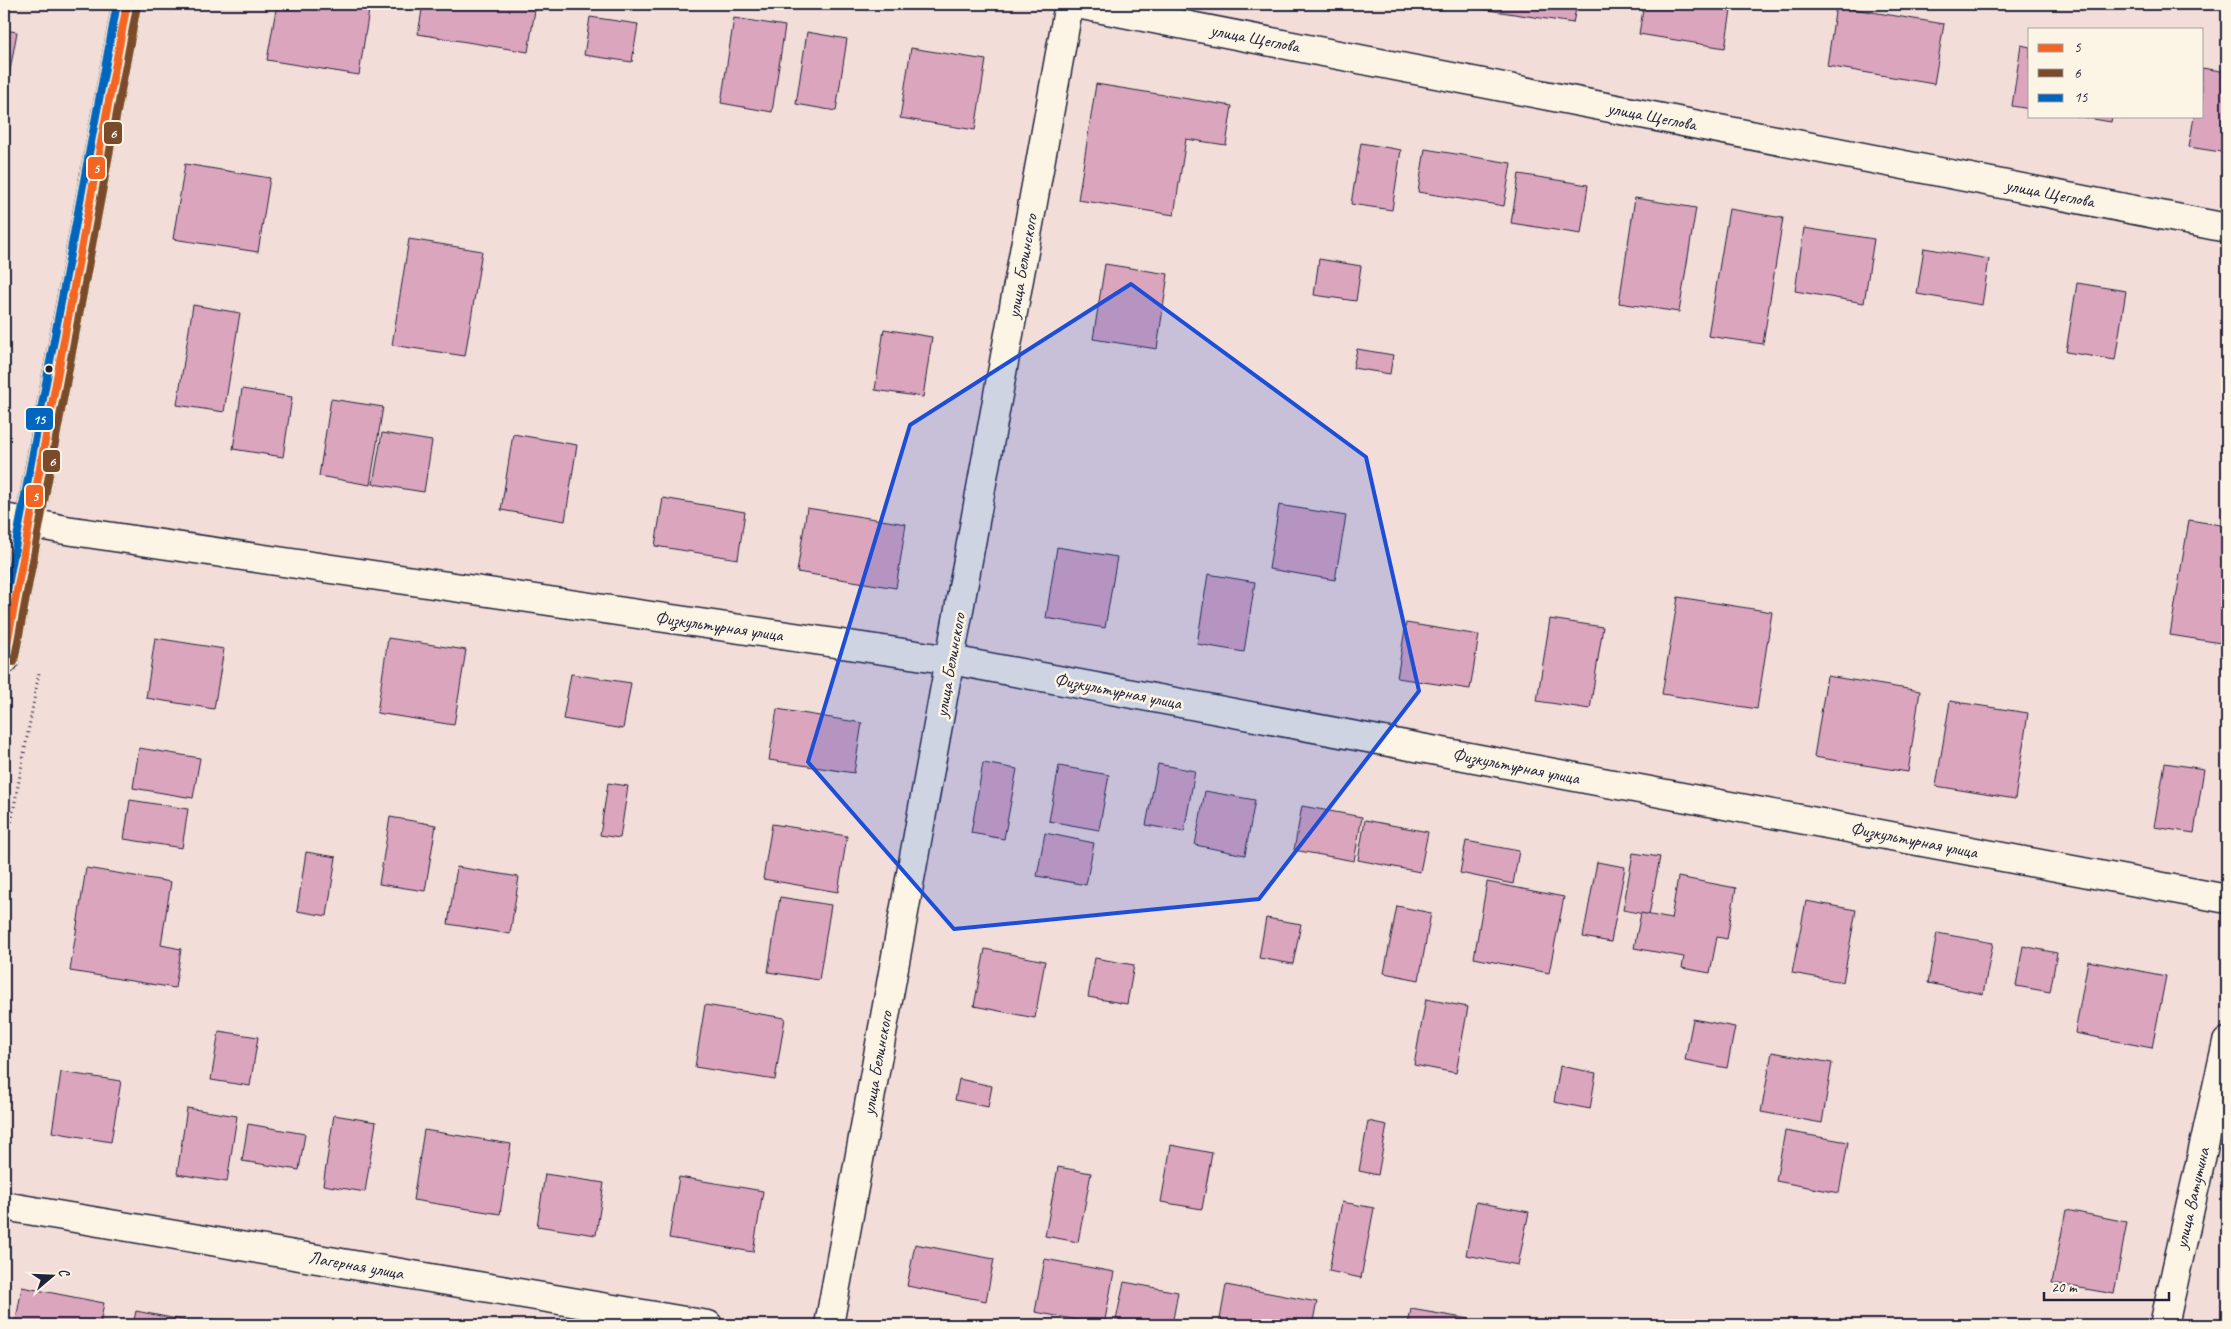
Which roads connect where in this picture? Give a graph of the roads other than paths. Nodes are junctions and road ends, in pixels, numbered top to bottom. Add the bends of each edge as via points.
1 (127, 4) edge
2 (1069, 4) edge
3 (1077, 4) edge
4 (2227, 228) edge
5 (16, 521) edge
6 (4, 660) edge
7 (951, 660) junction
8 (2227, 899) edge
9 (2227, 1042) edge
10 (4, 1206) edge
11 (708, 1325) edge
12 (829, 1325) edge
13 (2164, 1325) edge

1 - 5 street
2 - 7 street, улица Белинского
3 - 4 street, улица Щеглова
5 - 6 street
5 - 7 street, Физкультурная улица
7 - 8 street, Физкультурная улица
7 - 12 street, улица Белинского
9 - 13 street, улица Ватутина
10 - 11 street, Лагерная улица

